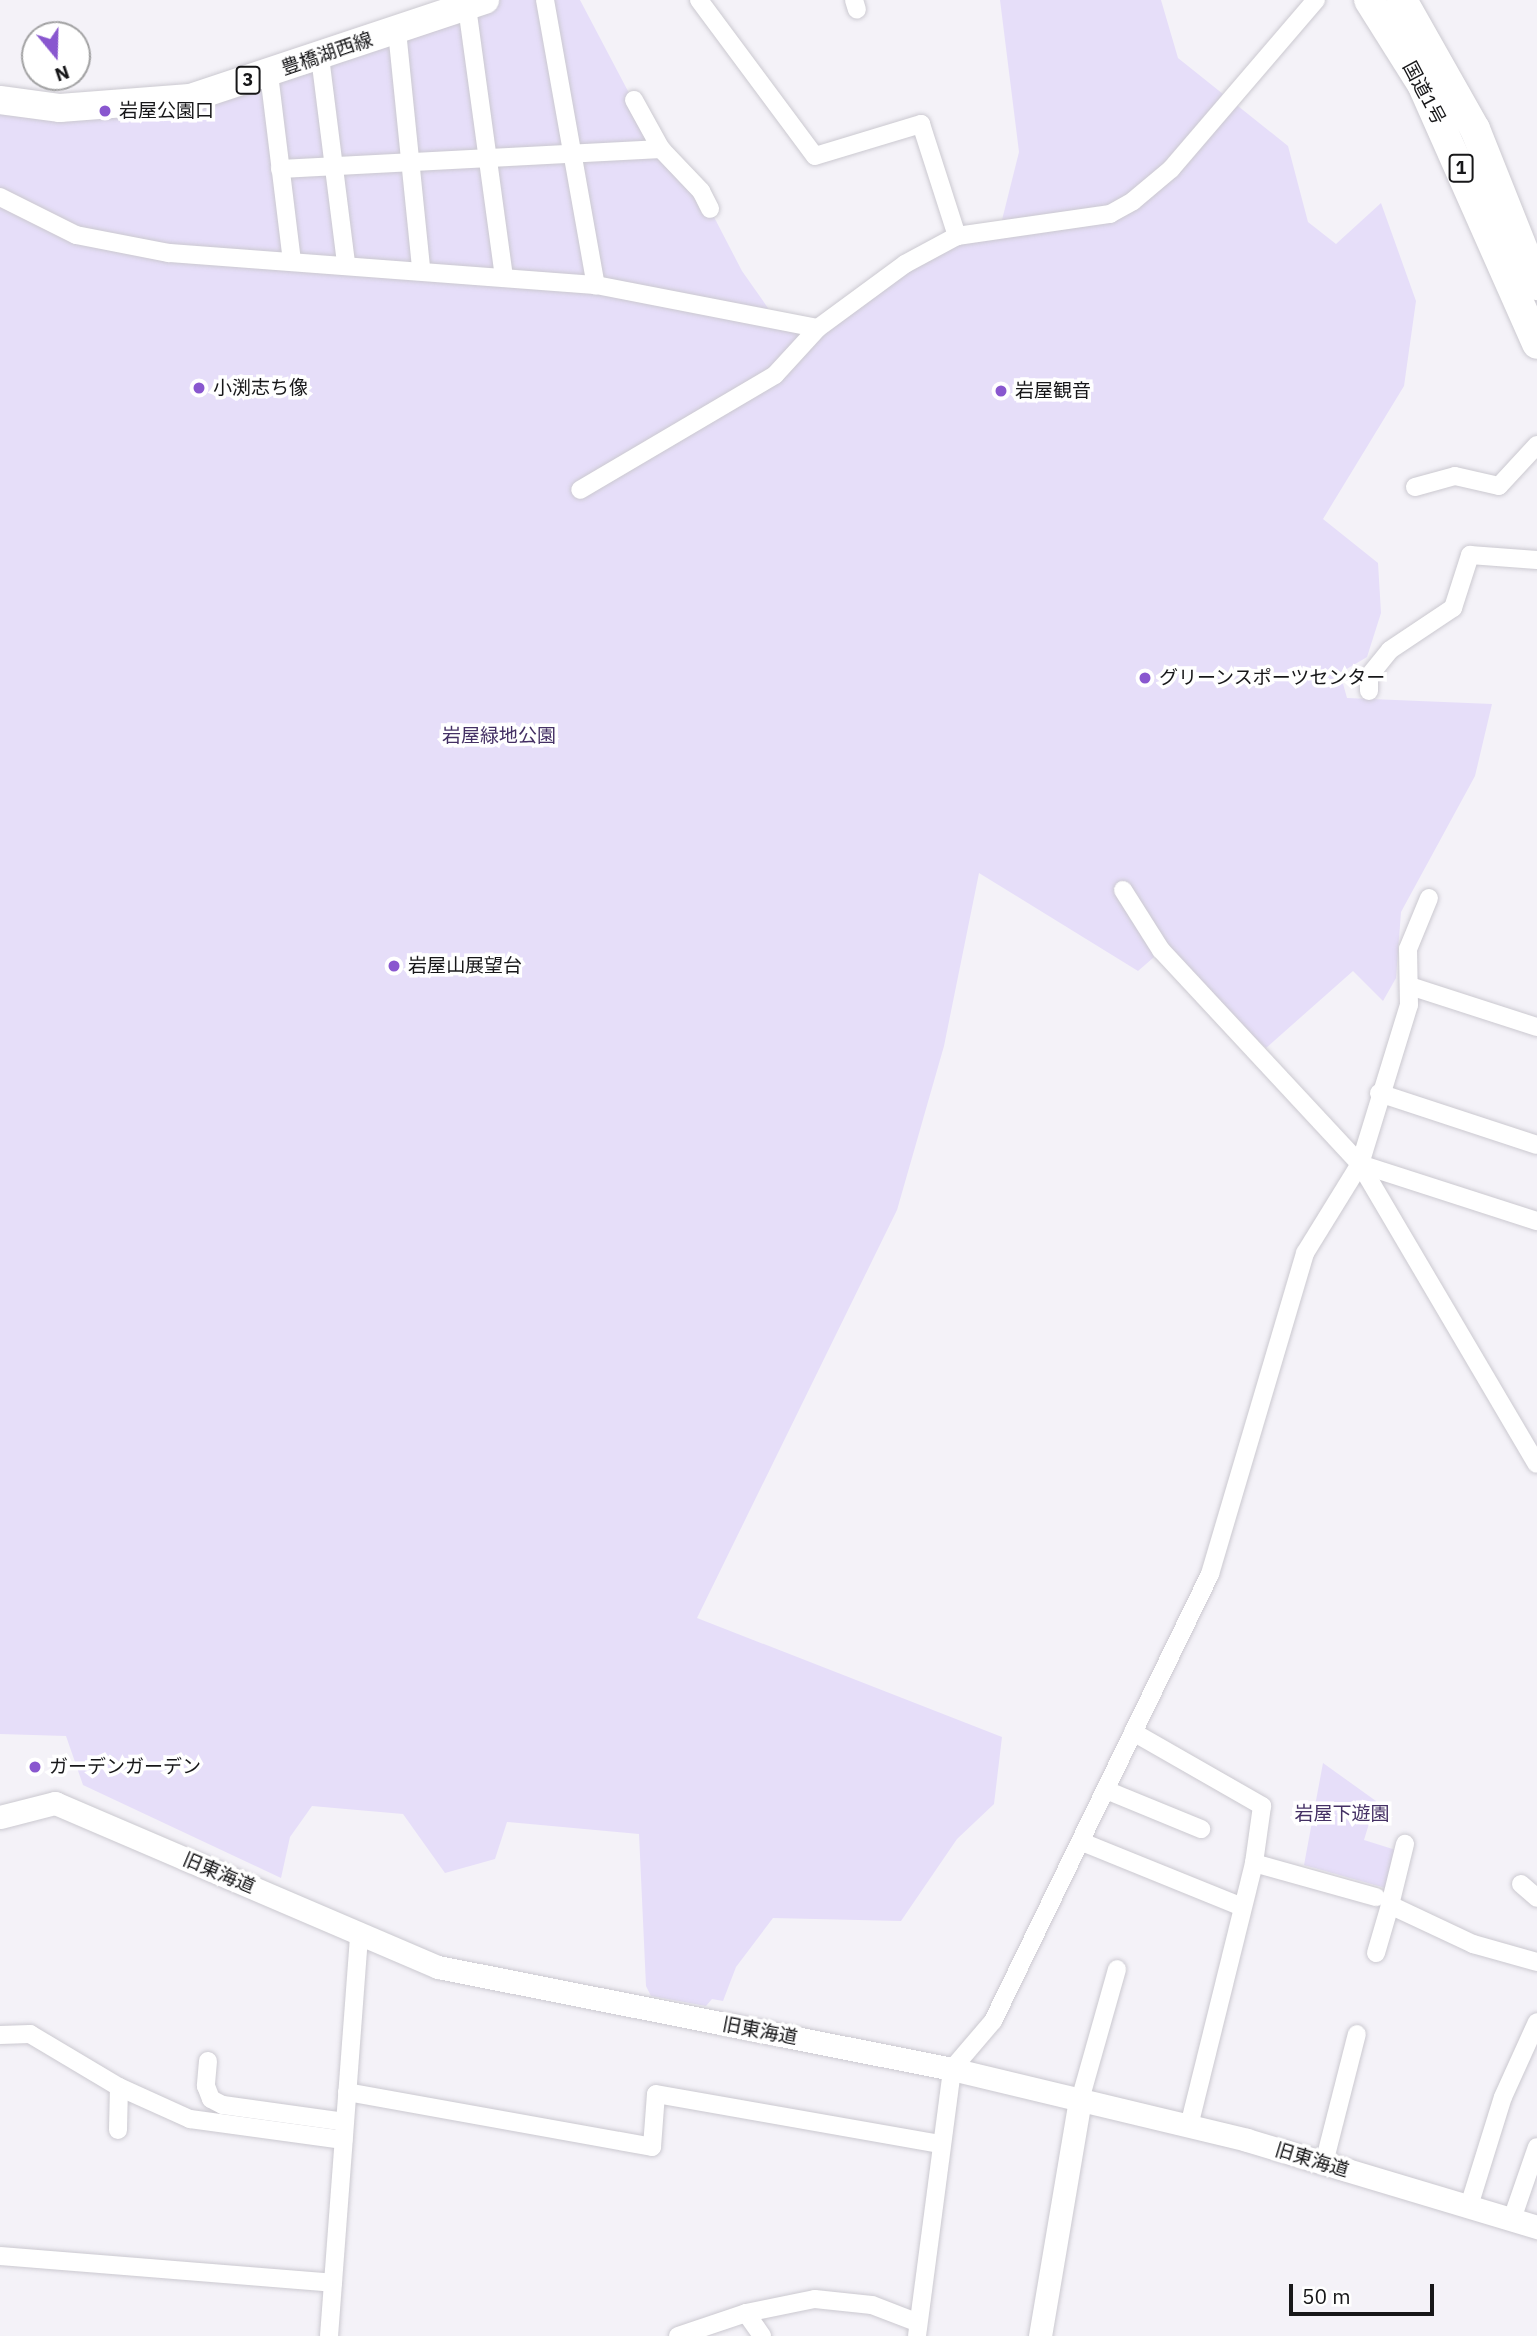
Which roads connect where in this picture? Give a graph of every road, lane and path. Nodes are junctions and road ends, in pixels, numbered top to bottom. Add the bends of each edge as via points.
1 (545, 0) edge
2 (699, 0) edge
3 (1316, 0) edge
4 (1369, 0) edge
5 (1402, 0) edge
6 (476, 3) edge
7 (397, 31) junction
8 (320, 57) junction
9 (269, 74) junction
10 (0, 100) edge
11 (634, 100) dead end
12 (661, 149) junction
13 (573, 154) junction
14 (487, 159) junction
15 (409, 163) junction
16 (334, 167) junction
17 (281, 169) junction
18 (0, 197) edge
19 (710, 209) dead end
20 (957, 236) junction
21 (292, 261) junction
22 (346, 264) junction
23 (421, 268) junction
24 (504, 277) junction
25 (596, 285) junction
26 (1537, 285) edge
27 (818, 328) junction
28 (1537, 344) edge
29 (1537, 445) edge
30 (1415, 487) dead end
31 (580, 490) dead end
32 (1537, 559) edge
33 (1369, 691) dead end
34 (1123, 890) dead end
35 (1429, 898) dead end
36 (1413, 987) junction
37 (1537, 1027) edge
38 (1379, 1093) junction
39 (1537, 1145) edge
40 (1360, 1164) junction
41 (1537, 1221) edge
42 (1537, 1464) edge
43 (1133, 1732) junction
44 (1106, 1790) junction
45 (0, 1817) edge
46 (1201, 1829) dead end
47 (1082, 1842) junction
48 (1405, 1844) dead end
49 (1254, 1863) junction
50 (1521, 1884) dead end
51 (1537, 1898) edge
52 (1383, 1901) junction
53 (1240, 1906) junction
54 (359, 1933) junction
55 (1376, 1953) dead end
56 (1537, 1962) edge
57 (1117, 1969) dead end
58 (1537, 2022) edge
59 (1357, 2034) dead end
60 (0, 2035) edge
61 (208, 2061) dead end
62 (952, 2069) junction
63 (118, 2087) junction
64 (347, 2092) junction
65 (1080, 2100) junction
66 (1189, 2126) junction
67 (118, 2130) dead end
68 (344, 2131) junction
69 (941, 2144) junction
70 (1537, 2147) edge
71 (1324, 2163) junction
72 (1469, 2206) junction
73 (1512, 2220) junction
74 (1537, 2227) edge
75 (0, 2256) edge
76 (333, 2283) junction
77 (746, 2313) junction
78 (917, 2329) edge
79 (329, 2336) edge
80 (678, 2336) edge
81 (762, 2336) edge
82 (1040, 2336) edge

1 - 13 street
2 - 20 street via 815,156 920,124
3 - 20 street via 1180,159 1133,201 1110,214
4 - 28 highway, 国道1号 / 1 via 1422,85
5 - 26 highway, 国道1号 / 1 via 1475,129
6 - 7 main road, 豊橋湖西線 / 3
6 - 14 street
7 - 8 main road, 豊橋湖西線 / 3
7 - 15 street
8 - 9 main road, 豊橋湖西線 / 3
8 - 16 street
9 - 10 main road, 豊橋湖西線 / 3 via 190,98 60,108
9 - 17 street
11 - 12 street
12 - 13 street
12 - 19 street via 701,191
13 - 14 street
13 - 25 street
14 - 15 street
14 - 24 street
15 - 16 street
15 - 23 street
16 - 17 street
16 - 22 street
17 - 21 street
18 - 21 street via 75,236 169,253
20 - 27 street via 905,264
21 - 22 street
22 - 23 street
23 - 24 street
24 - 25 street
25 - 27 street
27 - 31 street via 775,375
29 - 30 street via 1500,486 1455,476
32 - 33 street via 1470,555 1453,608 1390,650 1369,676
34 - 40 street via 1161,950
35 - 36 street via 1408,949
36 - 37 street
36 - 38 street
38 - 39 street
38 - 40 street
40 - 41 street
40 - 42 street
40 - 43 street via 1304,1253 1210,1574
43 - 44 street
43 - 49 street via 1262,1806
44 - 46 street
44 - 47 street
45 - 54 street, 旧東海道 via 55,1804
47 - 53 street
47 - 62 street via 993,2021
48 - 52 street
49 - 52 street
49 - 53 street
50 - 51 street
52 - 55 street
52 - 56 street via 1473,1944
53 - 66 street
54 - 62 street, 旧東海道 via 438,1967
54 - 64 street
57 - 65 street
58 - 72 street via 1503,2097
59 - 71 street
60 - 63 street via 30,2034
61 - 68 street via 206,2086 211,2099
62 - 65 street, 旧東海道
62 - 69 street
63 - 67 street
63 - 68 street via 190,2119
64 - 68 street
64 - 69 street via 652,2147 656,2094
65 - 66 street, 旧東海道
65 - 82 street
66 - 71 street, 旧東海道
68 - 76 street
69 - 78 street
70 - 73 street
71 - 72 street, 旧東海道
72 - 73 street, 旧東海道
73 - 74 street, 旧東海道
75 - 76 street
76 - 79 street
77 - 78 street via 815,2299 872,2305
77 - 80 street
77 - 81 street

